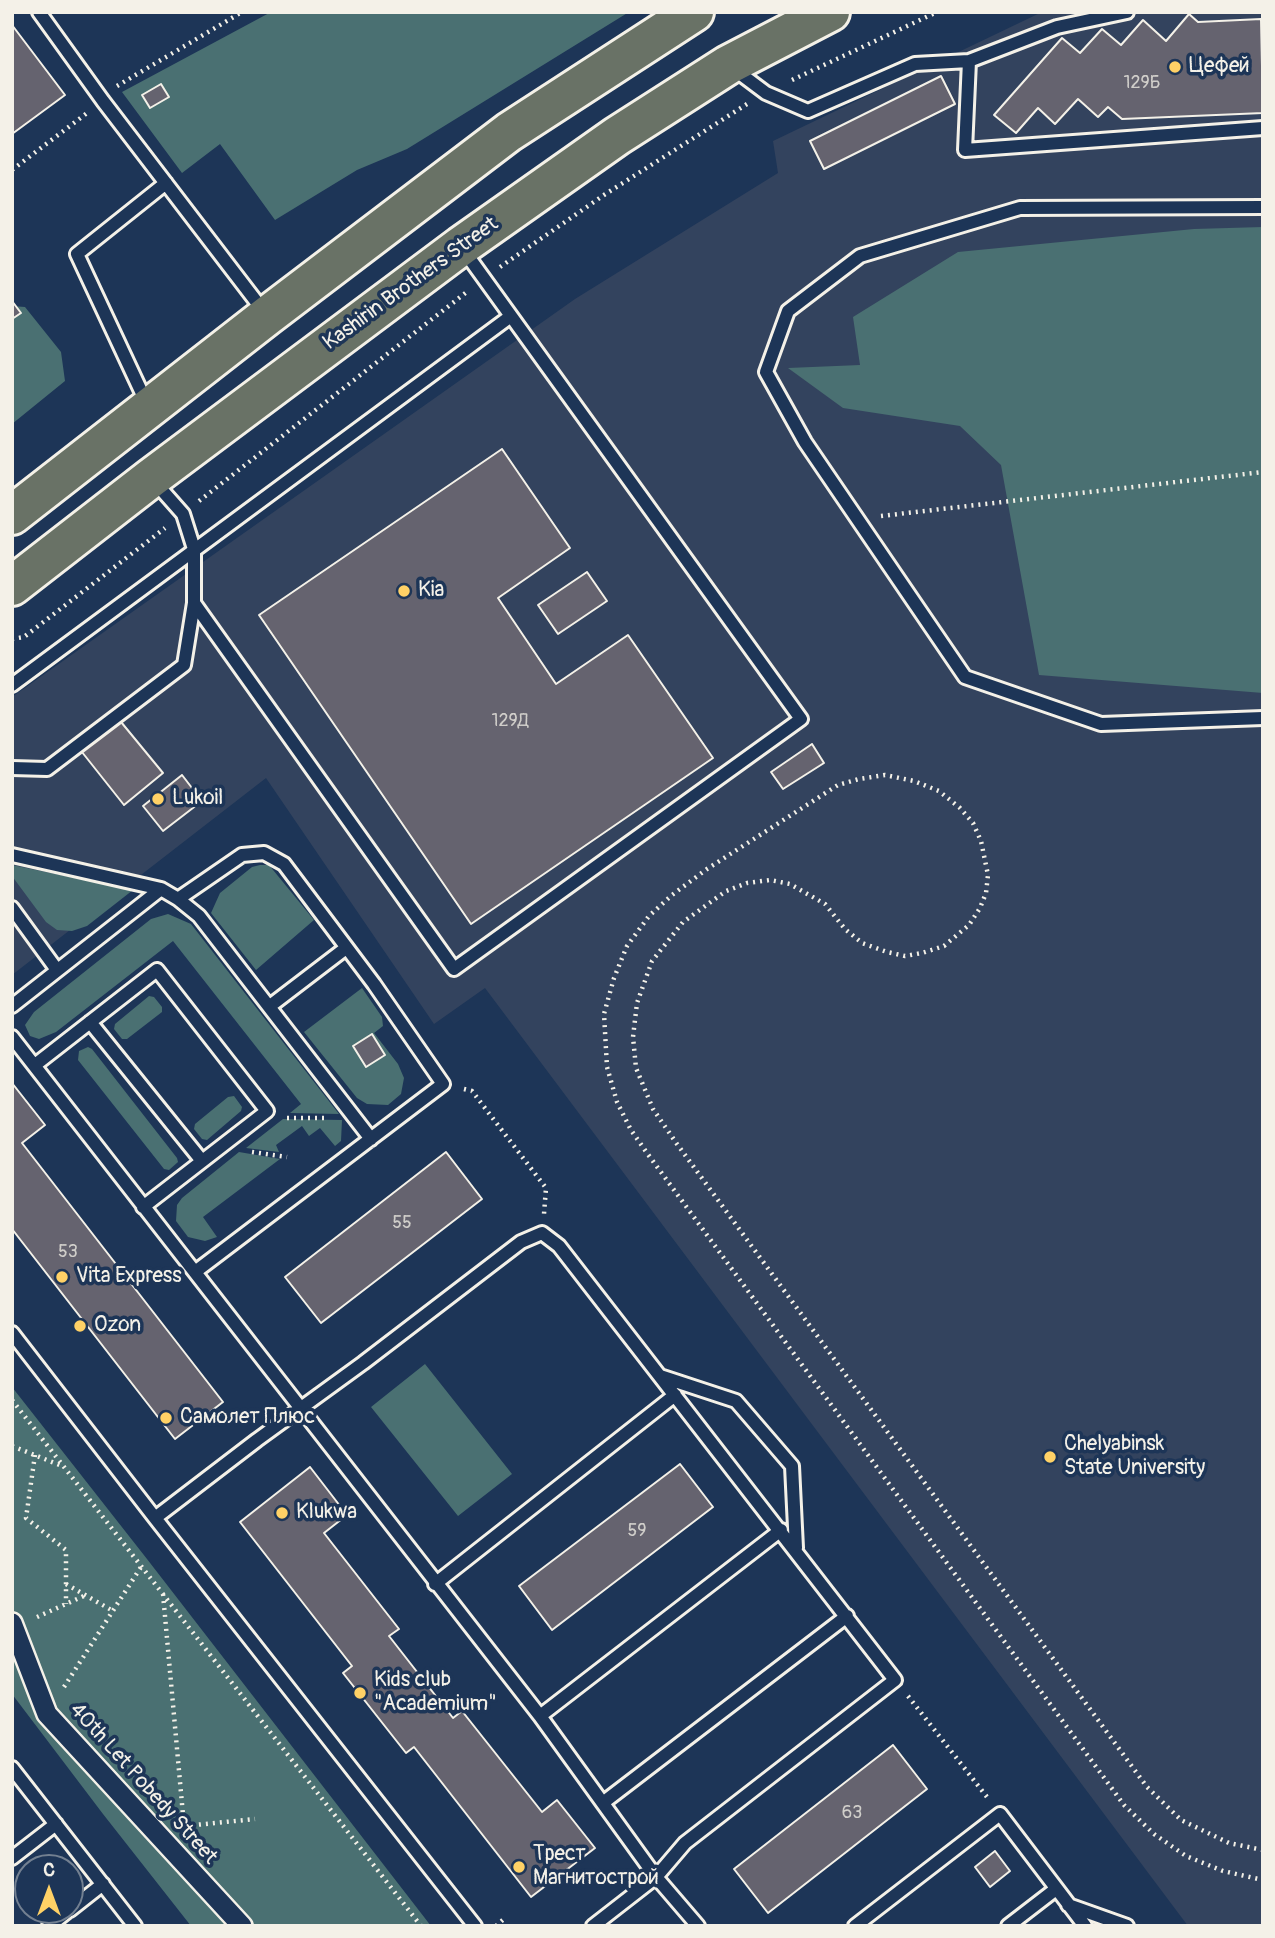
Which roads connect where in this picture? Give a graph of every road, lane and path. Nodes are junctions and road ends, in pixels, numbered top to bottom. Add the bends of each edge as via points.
1 (40, 12) edge
2 (242, 12) edge
3 (694, 12) edge
4 (830, 12) edge
5 (937, 12) edge
6 (1127, 12) edge
7 (969, 61) junction
8 (728, 65) junction
9 (766, 93) junction
10 (103, 101) junction
11 (1263, 128) edge
12 (12, 170) edge
13 (166, 183) junction
14 (1263, 207) edge
15 (461, 246) junction
16 (484, 278) junction
17 (267, 316) junction
18 (511, 316) junction
19 (149, 408) junction
20 (1263, 472) edge
21 (151, 478) junction
22 (12, 514) edge
23 (183, 514) junction
24 (857, 519) junction
25 (194, 549) junction
26 (12, 586) edge
27 (194, 603) junction
28 (12, 639) edge
29 (12, 685) edge
30 (1263, 718) edge
31 (12, 768) edge
32 (12, 855) edge
33 (161, 889) junction
34 (178, 899) junction
35 (12, 908) edge
36 (346, 948) junction
37 (57, 970) junction
38 (12, 1006) edge
39 (270, 1006) junction
40 (90, 1022) junction
41 (12, 1037) edge
42 (35, 1065) junction
43 (443, 1084) junction
44 (267, 1111) junction
45 (354, 1118) junction
46 (371, 1139) junction
47 (202, 1161) junction
48 (143, 1207) junction
49 (542, 1233) junction
50 (195, 1272) junction
51 (12, 1333) edge
52 (659, 1375) junction
53 (676, 1395) junction
54 (12, 1400) edge
55 (299, 1409) junction
56 (12, 1446) edge
57 (35, 1455) junction
58 (63, 1466) junction
59 (155, 1518) junction
60 (781, 1530) junction
61 (796, 1548) junction
62 (141, 1567) junction
63 (66, 1584) junction
64 (435, 1584) junction
65 (163, 1593) junction
66 (86, 1595) junction
67 (66, 1604) junction
68 (113, 1611) junction
69 (847, 1616) junction
70 (13, 1625) edge
71 (895, 1680) junction
72 (47, 1714) junction
73 (540, 1716) junction
74 (12, 1768) edge
75 (604, 1802) junction
76 (1000, 1814) junction
77 (255, 1819) dead end
78 (56, 1824) junction
79 (184, 1826) junction
80 (1263, 1850) edge
81 (12, 1858) edge
82 (189, 1869) junction
83 (656, 1877) junction
84 (1263, 1880) edge
85 (103, 1884) junction
86 (1056, 1889) junction
87 (84, 1899) edge
88 (1068, 1905) junction
89 (506, 1917) dead end
90 (135, 1926) edge
91 (242, 1926) edge
92 (421, 1926) edge
93 (475, 1926) edge
94 (496, 1926) edge
95 (593, 1926) edge
96 (698, 1926) edge
97 (855, 1926) edge
98 (1008, 1926) edge
99 (1085, 1926) edge
100 (1127, 1926) edge

1 - 10 lane
2 - 10 path via 117,85
3 - 17 main road via 509,132
4 - 8 main road, Kashirin Brothers Street
5 - 9 path
6 - 7 lane via 1058,27
7 - 9 lane via 915,64 808,111
7 - 11 lane via 965,150
8 - 9 lane
8 - 15 main road, Kashirin Brothers Street via 617,136
9 - 16 path via 604,195
10 - 12 path
10 - 13 lane
13 - 17 lane
13 - 19 lane via 77,254
14 - 24 lane via 1020,208 860,256 839,272 788,312 766,372 805,442
15 - 16 lane
15 - 21 main road, Kashirin Brothers Street
16 - 18 lane
16 - 23 path
17 - 19 main road
18 - 25 lane
18 - 27 lane via 802,719 454,969
19 - 22 main road
20 - 24 path
21 - 23 lane
21 - 26 main road, Kashirin Brothers Street
23 - 25 lane
23 - 28 path via 24,637
24 - 30 lane via 965,677 1101,724
25 - 27 lane
25 - 29 lane
27 - 31 lane via 184,665 47,769
32 - 33 lane
33 - 34 lane
33 - 37 lane
34 - 36 lane via 242,855 264,853 284,864
34 - 39 lane via 199,916
35 - 37 lane
36 - 39 lane
36 - 43 lane
37 - 38 lane
39 - 45 lane
40 - 42 lane
40 - 44 lane via 157,970
40 - 47 lane
41 - 42 lane
42 - 48 lane
43 - 46 lane
43 - 49 path via 472,1091 546,1188
44 - 45 path via 287,1118
44 - 47 lane
45 - 46 lane
46 - 50 lane
47 - 48 lane
48 - 50 lane
49 - 52 lane via 559,1246
49 - 55 lane via 521,1242
50 - 55 lane
51 - 59 lane
52 - 53 lane
52 - 61 lane via 736,1401 792,1466
53 - 60 lane
53 - 64 lane
54 - 58 path
55 - 59 lane
55 - 64 lane
56 - 57 path
57 - 58 path
57 - 63 path via 26,1518 66,1550
58 - 62 path
59 - 93 lane
60 - 61 lane
60 - 73 lane
61 - 69 lane
62 - 65 path
62 - 68 path
63 - 66 path
63 - 67 path
64 - 73 lane
65 - 79 path
65 - 92 path
66 - 67 path
66 - 68 path
67 - 70 path
68 - 72 path
69 - 71 lane
69 - 75 lane
70 - 72 street, 40th Let Pobedy Street
71 - 76 path
71 - 83 lane via 685,1843
72 - 82 street, 40th Let Pobedy Street
73 - 75 lane
74 - 78 lane
75 - 83 lane
76 - 86 lane
76 - 97 lane
77 - 79 path
78 - 81 lane
78 - 85 lane
79 - 82 path
80 - 84 path via 1229,1843 1181,1820 1147,1787 677,1144 653,1109 636,1068 637,1003 652,961 683,922 726,891 770,880 790,884 825,904 862,943 905,956 944,946 969,925 986,893 988,874 981,841 960,808 939,791 885,775 838,785 672,895 627,946 604,1014 607,1067 617,1102 647,1153 1124,1805 1186,1856
82 - 91 street, 40th Let Pobedy Street
83 - 95 lane
83 - 96 lane
85 - 87 lane
85 - 90 lane
86 - 88 lane
86 - 98 lane
88 - 99 lane
88 - 100 lane
89 - 94 path

